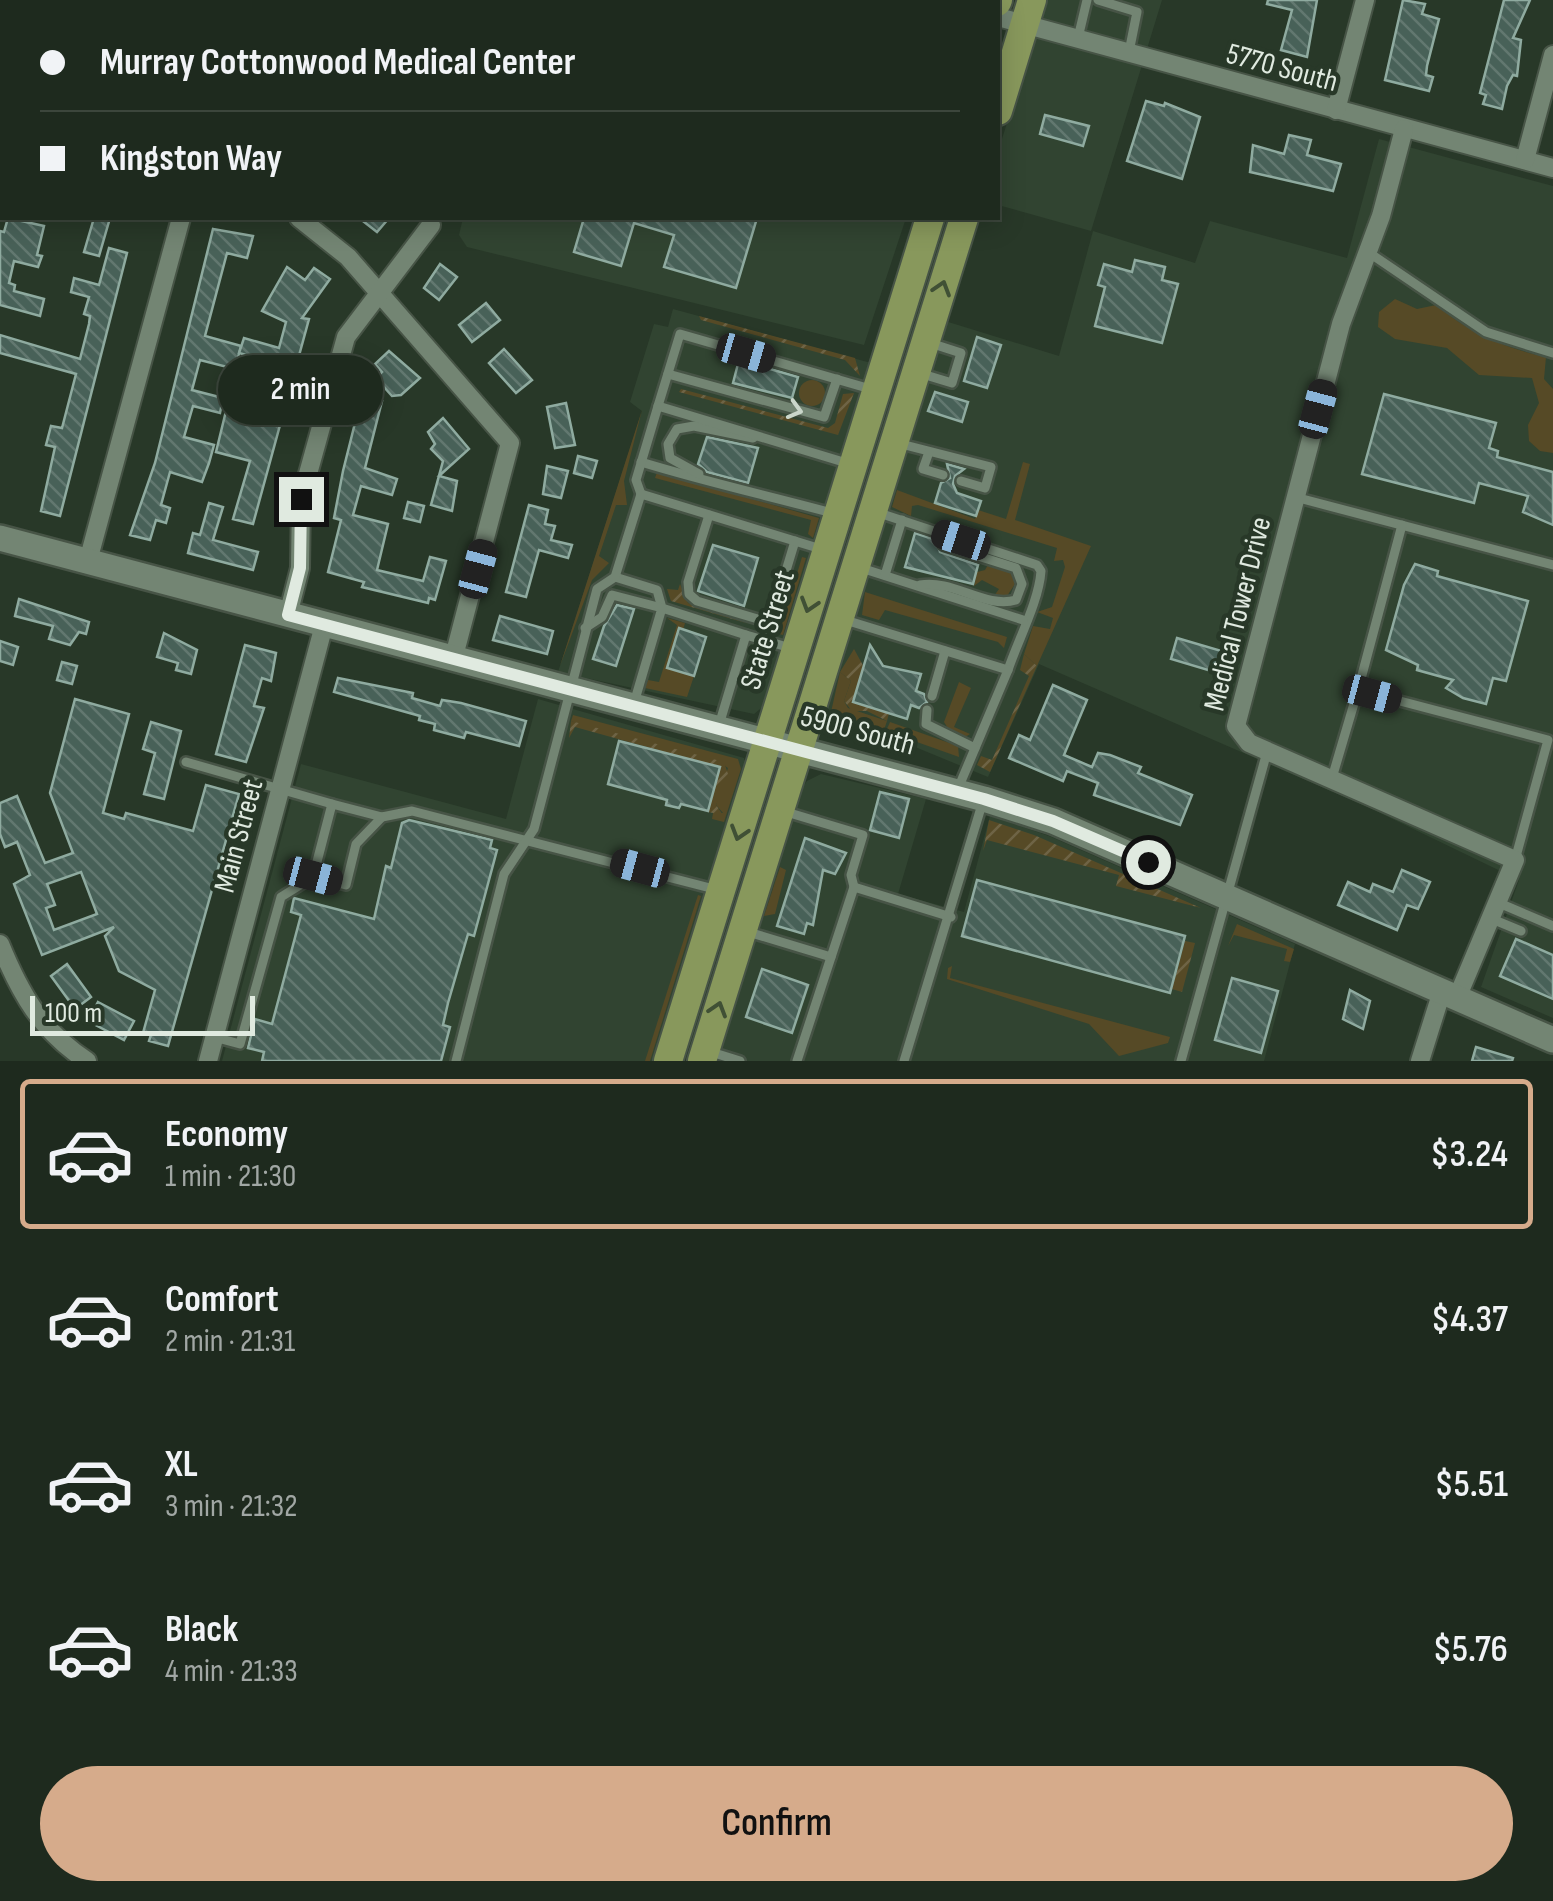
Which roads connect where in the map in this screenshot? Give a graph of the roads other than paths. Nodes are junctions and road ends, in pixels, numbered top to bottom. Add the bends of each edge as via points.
1 (1087, 0) edge
2 (1098, 0) edge
3 (1366, 0) edge
4 (1018, 14) edge
5 (1078, 41) junction
6 (1128, 55) junction
7 (1553, 55) edge
8 (1000, 101) edge
9 (1336, 110) junction
10 (1404, 129) junction
11 (1525, 160) junction
12 (1553, 168) edge
13 (180, 220) edge
14 (302, 220) edge
15 (929, 220) edge
16 (963, 220) edge
17 (431, 225) dead end
18 (1365, 251) junction
19 (379, 292) junction
20 (1553, 353) edge
21 (668, 374) junction
22 (837, 379) junction
23 (876, 390) junction
24 (658, 406) junction
25 (761, 438) junction
26 (894, 442) junction
27 (928, 452) junction
28 (641, 462) junction
29 (853, 465) junction
30 (943, 475) dead end
31 (961, 480) dead end
32 (743, 491) junction
33 (641, 494) junction
34 (1295, 497) junction
35 (873, 511) junction
36 (710, 515) junction
37 (838, 515) junction
38 (902, 520) junction
39 (1402, 525) junction
40 (914, 536) dead end
41 (0, 538) edge
42 (795, 541) junction
43 (943, 545) dead end
44 (826, 551) junction
45 (88, 562) junction
46 (856, 566) junction
47 (1553, 566) edge
48 (886, 575) junction
49 (615, 577) junction
50 (920, 586) junction
51 (1016, 600) junction
52 (662, 608) junction
53 (288, 615) junction
54 (839, 618) junction
55 (1024, 620) junction
56 (770, 624) junction
57 (324, 625) junction
58 (585, 628) junction
59 (746, 634) junction
60 (765, 640) junction
61 (796, 650) junction
62 (946, 651) junction
63 (453, 660) junction
64 (1008, 670) junction
65 (569, 690) junction
66 (1358, 690) junction
67 (932, 696) dead end
68 (633, 706) junction
69 (927, 710) dead end
70 (718, 728) junction
71 (768, 740) junction
72 (799, 748) junction
73 (975, 748) junction
74 (1267, 752) junction
75 (186, 762) dead end
76 (1331, 780) junction
77 (280, 789) junction
78 (957, 792) junction
79 (984, 799) junction
80 (332, 804) junction
81 (780, 810) junction
82 (382, 817) junction
83 (526, 840) junction
84 (1516, 860) junction
85 (313, 876) junction
86 (854, 887) junction
87 (254, 890) junction
88 (720, 891) junction
89 (1226, 895) junction
90 (281, 897) junction
91 (1495, 911) junction
92 (951, 917) junction
93 (1553, 926) edge
94 (743, 930) junction
95 (1521, 932) dead end
96 (1, 947) edge
97 (830, 957) junction
98 (228, 984) junction
99 (255, 992) junction
100 (1449, 994) junction
101 (214, 1037) junction
102 (1553, 1040) edge
103 (704, 1056) edge
104 (87, 1061) edge
105 (208, 1061) edge
106 (456, 1061) edge
107 (668, 1061) edge
108 (740, 1061) edge
109 (797, 1061) edge
110 (904, 1061) edge
111 (1180, 1061) edge
112 (1420, 1061) edge

1 - 5 lane
2 - 6 lane via 1138,12
3 - 9 street
4 - 5 street, 5770 South
4 - 8 main road
5 - 6 street, 5770 South
6 - 9 street, 5770 South
7 - 11 street
9 - 10 street, 5770 South
10 - 11 street, 5770 South
10 - 18 street, Medical Tower Drive
11 - 12 street, 5770 South
13 - 45 street
14 - 19 street via 331,239
15 - 23 main road, State Street
26 -> 16 main road
17 - 19 street
18 - 20 lane via 1486,332
18 - 34 street, Medical Tower Drive
19 - 53 street via 346,336 340,356 301,499 300,568
19 - 63 street via 510,443
21 -> 22 lane via 824,417
21 - 22 lane via 680,334
21 - 24 lane
22 - 23 lane
23 - 29 main road, State Street
24 - 25 lane
24 - 28 lane
25 - 29 lane
25 - 32 lane via 686,425 668,444 670,458 682,467
26 - 27 lane
26 - 35 main road
27 - 30 lane via 923,470
27 - 31 lane via 991,467 985,488
28 - 32 lane
28 - 33 lane
29 - 37 main road, State Street
32 - 37 lane
33 - 36 lane
33 - 49 lane
34 - 39 lane
34 - 74 street, Medical Tower Drive via 1236,722 1242,738
35 - 38 lane
35 - 46 main road
36 - 42 lane
36 - 56 lane via 689,594
37 - 44 main road, State Street
38 - 40 lane
38 - 48 lane
38 - 55 lane via 1037,566 1038,594
39 - 47 lane
39 - 66 lane
41 - 45 main road, 5900 South
42 - 44 lane
42 - 56 lane
43 - 51 lane via 1016,568 1022,584
44 -> 61 main road, State Street
45 - 53 main road, 5900 South
46 - 48 lane
46 - 54 main road
48 - 50 lane
49 - 52 lane via 658,590
49 - 58 lane via 597,589
50 - 51 lane via 938,582
50 - 55 lane
51 - 55 lane
52 - 58 lane via 612,595 602,618
52 - 59 lane
52 - 68 lane
53 - 57 main road, 5900 South
54 - 62 lane
54 - 72 main road
55 - 64 lane
56 - 60 lane
57 - 63 main road, 5900 South
57 - 77 street, Main Street
58 - 65 lane
59 - 60 lane
59 - 70 lane
60 - 61 lane
61 - 71 main road, State Street
62 - 64 lane
62 - 67 lane
63 - 65 main road, 5900 South
64 - 73 lane
65 - 68 main road, 5900 South
65 - 83 lane
66 - 76 lane
66 - 84 lane via 1548,740
68 - 70 main road, 5900 South
69 - 73 lane via 926,724
70 - 71 main road, 5900 South
71 - 72 main road, 5900 South
71 -> 88 main road, State Street
72 - 78 main road, 5900 South
72 - 81 main road
73 - 78 lane
74 - 76 street, Medical Tower Drive
74 - 89 lane
75 - 77 lane
76 - 84 street, Medical Tower Drive
77 - 80 lane
77 - 87 street, Main Street
78 - 79 main road, 5900 South
79 - 89 main road, 5900 South
79 - 92 lane
80 - 82 lane
80 - 85 lane
81 - 86 lane via 863,835 851,875
81 - 94 main road
82 - 83 lane via 412,811
82 - 85 lane via 356,844 346,885
83 - 88 lane
83 - 106 lane via 504,874
84 - 91 street
85 - 90 lane
86 - 92 lane
86 - 97 lane
87 - 90 lane
87 - 98 street, Main Street
88 - 107 main road, State Street
89 - 100 main road, 5900 South
89 - 111 lane
90 - 99 lane
91 - 93 lane
91 - 95 lane
91 - 100 street
92 - 110 lane
94 - 97 lane
103 -> 94 main road
96 - 104 street via 36,1017
97 - 109 lane
98 - 99 lane
98 - 101 street, Main Street
99 - 101 lane via 240,1044
100 - 102 main road, 5900 South
100 - 112 street
101 - 105 street, Main Street
103 - 108 lane

